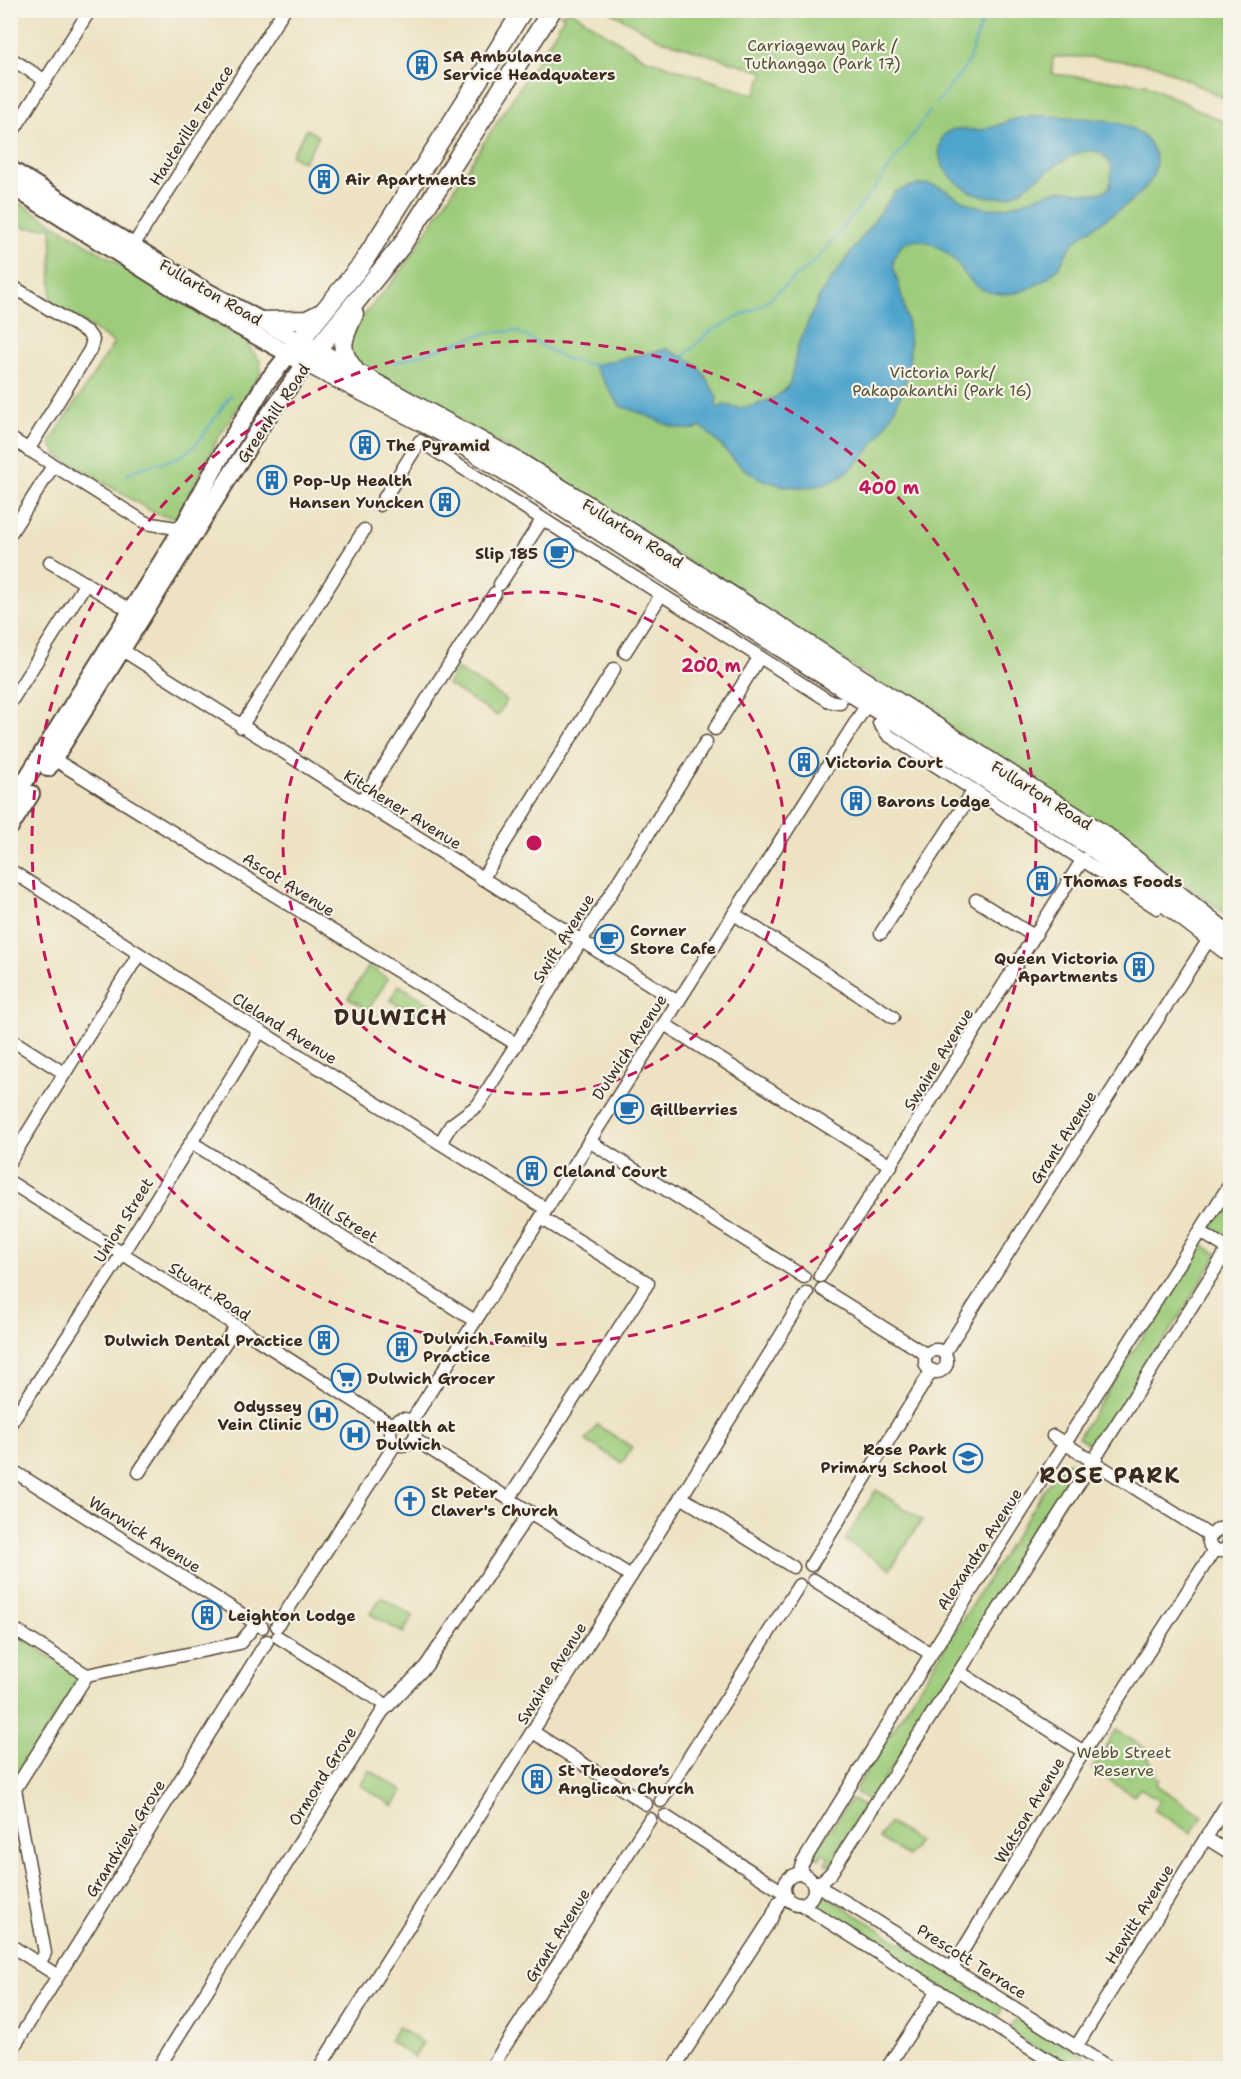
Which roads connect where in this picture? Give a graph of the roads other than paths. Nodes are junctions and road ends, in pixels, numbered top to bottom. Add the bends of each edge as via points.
1 (90, 10) edge
2 (284, 10) edge
3 (523, 10) edge
4 (552, 10) edge
5 (10, 58) edge
6 (46, 81) junction
7 (10, 136) edge
8 (10, 169) edge
9 (10, 185) edge
10 (129, 252) junction
11 (10, 285) edge
12 (362, 296) junction
13 (321, 313) junction
14 (262, 321) junction
15 (264, 341) junction
16 (294, 347) junction
17 (311, 356) junction
18 (354, 369) junction
19 (265, 384) junction
20 (10, 438) edge
21 (28, 450) junction
22 (53, 466) junction
23 (380, 505) dead end
24 (542, 519) junction
25 (182, 529) junction
26 (364, 530) dead end
27 (10, 534) edge
28 (50, 562) dead end
29 (86, 583) junction
30 (661, 595) junction
31 (728, 603) junction
32 (131, 611) junction
33 (713, 628) junction
34 (116, 647) junction
35 (625, 652) dead end
36 (759, 658) junction
37 (614, 669) dead end
38 (872, 696) junction
39 (10, 703) edge
40 (840, 703) dead end
41 (879, 723) dead end
42 (241, 727) junction
43 (715, 729) dead end
44 (706, 742) dead end
45 (49, 756) junction
46 (974, 790) junction
47 (362, 801) junction
48 (10, 805) edge
49 (1052, 821) junction
50 (10, 827) edge
51 (1083, 859) junction
52 (10, 870) edge
53 (482, 879) junction
54 (976, 900) dead end
55 (1157, 908) dead end
56 (734, 914) junction
57 (881, 933) dead end
58 (1218, 933) edge
59 (1034, 936) junction
60 (580, 941) junction
61 (1230, 953) edge
62 (139, 954) junction
63 (678, 1002) junction
64 (893, 1017) dead end
65 (664, 1024) junction
66 (260, 1032) junction
67 (10, 1040) edge
68 (516, 1044) junction
69 (64, 1073) junction
70 (589, 1141) junction
71 (191, 1142) junction
72 (440, 1143) junction
73 (10, 1161) edge
74 (891, 1166) junction
75 (10, 1182) edge
76 (1230, 1184) edge
77 (543, 1214) junction
78 (1201, 1232) junction
79 (1230, 1248) edge
80 (122, 1254) junction
81 (820, 1276) junction
82 (804, 1277) junction
83 (822, 1289) junction
84 (807, 1293) junction
85 (476, 1321) junction
86 (235, 1328) junction
87 (944, 1353) junction
88 (927, 1355) junction
89 (932, 1370) junction
90 (411, 1422) junction
91 (10, 1424) edge
92 (392, 1425) junction
93 (1053, 1436) dead end
94 (414, 1439) junction
95 (396, 1443) junction
96 (1066, 1444) junction
97 (1094, 1462) junction
98 (10, 1469) edge
99 (139, 1472) dead end
100 (681, 1497) junction
101 (509, 1499) junction
102 (530, 1512) junction
103 (1209, 1535) junction
104 (1230, 1537) edge
105 (1214, 1550) junction
106 (811, 1565) junction
107 (794, 1568) junction
108 (631, 1576) junction
109 (814, 1580) junction
110 (799, 1585) junction
111 (259, 1625) junction
112 (10, 1627) edge
113 (274, 1635) junction
114 (931, 1654) junction
115 (961, 1673) junction
116 (87, 1675) junction
117 (388, 1706) junction
118 (533, 1732) junction
119 (1084, 1752) junction
120 (13, 1788) edge
121 (1230, 1799) edge
122 (661, 1801) junction
123 (646, 1804) junction
124 (665, 1816) junction
125 (650, 1819) junction
126 (1206, 1838) junction
127 (1230, 1853) edge
128 (831, 1873) junction
129 (798, 1874) junction
130 (813, 1883) junction
131 (788, 1898) junction
132 (841, 1899) junction
133 (10, 1945) edge
134 (39, 1964) junction
135 (952, 1968) junction
136 (58, 1976) junction
137 (938, 1990) junction
138 (1076, 2047) junction
139 (10, 2053) edge
140 (158, 2068) edge
141 (319, 2068) edge
142 (491, 2068) edge
143 (674, 2068) edge
144 (887, 2068) edge
145 (1061, 2068) edge
146 (1110, 2068) edge

1 - 6 street
2 - 10 street, Hauteville Terrace
3 - 13 highway, Greenhill Road via 362,264
4 - 12 highway, Greenhill Road via 402,245
5 - 6 street
6 - 7 street
8 - 10 main road, Fullarton Road
9 - 10 main road, Fullarton Road
10 - 14 main road, Fullarton Road
10 - 15 main road, Fullarton Road via 202,306
11 - 21 street via 87,332 93,340
12 - 17 highway, Greenhill Road
12 - 18 highway via 343,339 345,358
13 - 14 highway via 307,320
13 - 16 highway, Greenhill Road
14 - 16 main road, Fullarton Road
15 - 16 main road, Fullarton Road
15 - 19 main road via 270,360
16 - 17 highway, Fullarton Road
16 - 19 main road, Greenhill Road
17 - 18 highway, Fullarton Road
17 - 31 highway, Fullarton Road
17 - 34 main road, Greenhill Road
18 - 31 highway, Fullarton Road via 522,464
19 - 25 main road, Greenhill Road
20 - 21 street
21 - 22 street
22 - 25 street via 146,523
22 - 27 street
23 - 24 street via 420,441
24 - 30 street
24 - 47 street
25 - 32 main road, Greenhill Road
26 - 42 street
28 - 29 street
29 - 32 street
29 - 39 street
30 - 33 street
30 - 35 street
31 - 33 street
31 - 38 highway, Fullarton Road
32 - 34 main road, Greenhill Road
33 - 36 street
34 - 42 street, Kitchener Avenue
34 - 45 main road, Greenhill Road
36 - 40 street via 829,701
36 - 43 street
37 - 53 street
38 - 49 highway, Fullarton Road
38 - 56 street, Dulwich Avenue
41 - 46 street, Fullarton Road via 888,735
42 - 47 street, Kitchener Avenue
44 - 60 street, Swift Avenue
45 - 48 main road, Greenhill Road
45 - 50 main road, Greenhill Road
45 - 68 street, Ascot Avenue
46 - 49 street, Fullarton Road
46 - 57 street
47 - 53 street, Kitchener Avenue
49 - 51 street, Fullarton Road
49 - 58 highway, Fullarton Road
51 - 55 street, Fullarton Road
51 - 59 street, Swaine Avenue
52 - 62 street, Cleland Avenue
53 - 60 street, Kitchener Avenue
54 - 59 street
56 - 63 street, Dulwich Avenue
56 - 64 street
58 - 61 highway, Fullarton Road
58 - 87 street, Grant Avenue
59 - 74 street, Swaine Avenue
60 - 63 street, Kitchener Avenue
60 - 68 street, Swift Avenue
62 - 66 street, Cleland Avenue
62 - 69 street
63 - 65 street, Dulwich Avenue
65 - 70 street, Dulwich Avenue
65 - 74 street
66 - 71 street, Union Street
66 - 72 street, Cleland Avenue
67 - 69 street
68 - 72 street, Swift Avenue via 478,1105 452,1125
69 - 73 street
70 - 77 street, Dulwich Avenue
70 - 82 street
71 - 80 street, Union Street
71 - 85 street, Mill Street
72 - 77 street, Cleland Avenue
74 - 81 street, Swaine Avenue
75 - 80 street, Stuart Road
76 - 78 street, Alexandra Avenue
77 - 85 street, Dulwich Avenue
77 - 101 street, Cleland Avenue via 648,1284
78 - 79 street
78 - 96 street, Alexandra Avenue
79 - 97 street
80 - 86 street, Stuart Road
80 - 91 street, Union Street
81 - 82 street via 810,1273
81 - 83 street via 824,1282
82 - 84 street
83 - 84 street via 816,1294
83 - 88 street
84 - 100 street, Swaine Avenue
85 - 90 street, Dulwich Avenue
86 - 92 street, Stuart Road
86 - 99 street
87 - 88 street via 937,1350
87 - 89 street via 944,1367
88 - 89 street via 927,1365
89 - 106 street
90 - 92 street via 401,1419
90 - 94 street via 416,1432
92 - 95 street via 390,1433
93 - 96 street
94 - 95 street via 408,1444
94 - 101 street
95 - 113 street, Grandview Grove
96 - 97 street
96 - 114 street, Alexandra Avenue
97 - 103 street
97 - 115 street
98 - 111 street, Warwick Avenue
100 - 107 street
100 - 108 street, Swaine Avenue
101 - 102 street
102 - 108 street
102 - 117 street, Ormond Grove via 426,1666
103 - 104 street via 1218,1528
103 - 105 street
104 - 105 street via 1222,1551
105 - 119 street, Watson Avenue
106 - 107 street via 800,1563
106 - 109 street
107 - 110 street via 793,1580
108 - 118 street, Swaine Avenue
109 - 110 street
109 - 114 street
110 - 122 street
111 - 113 street via 270,1623
111 - 116 street via 240,1642
112 - 116 street
113 - 117 street
113 - 136 street, Grandview Grove
114 - 129 street, Alexandra Avenue
115 - 119 street
115 - 128 street
116 - 120 street
117 - 140 street, Ormond Grove
118 - 123 street
118 - 141 street, Swaine Avenue
119 - 135 street, Watson Avenue
120 - 134 street via 45,1953
121 - 126 street, Hewitt Avenue
122 - 123 street via 655,1799
122 - 124 street via 666,1807
123 - 125 street via 645,1814
124 - 125 street via 657,1821
124 - 131 street
125 - 142 street, Grant Avenue
126 - 127 street
126 - 138 street, Hewitt Avenue
128 - 130 street via 821,1882
128 - 132 street via 830,1882
129 - 130 street, Prescott Terrace
129 - 131 street via 790,1877
130 - 131 street via 812,1897
130 - 132 street, Prescott Terrace
131 - 137 street
131 - 143 street
132 - 135 street, Prescott Terrace
133 - 134 street
134 - 136 street
135 - 138 street, Prescott Terrace
136 - 139 street, Grandview Grove
137 - 144 street
137 - 145 street
138 - 146 street, Prescott Terrace

